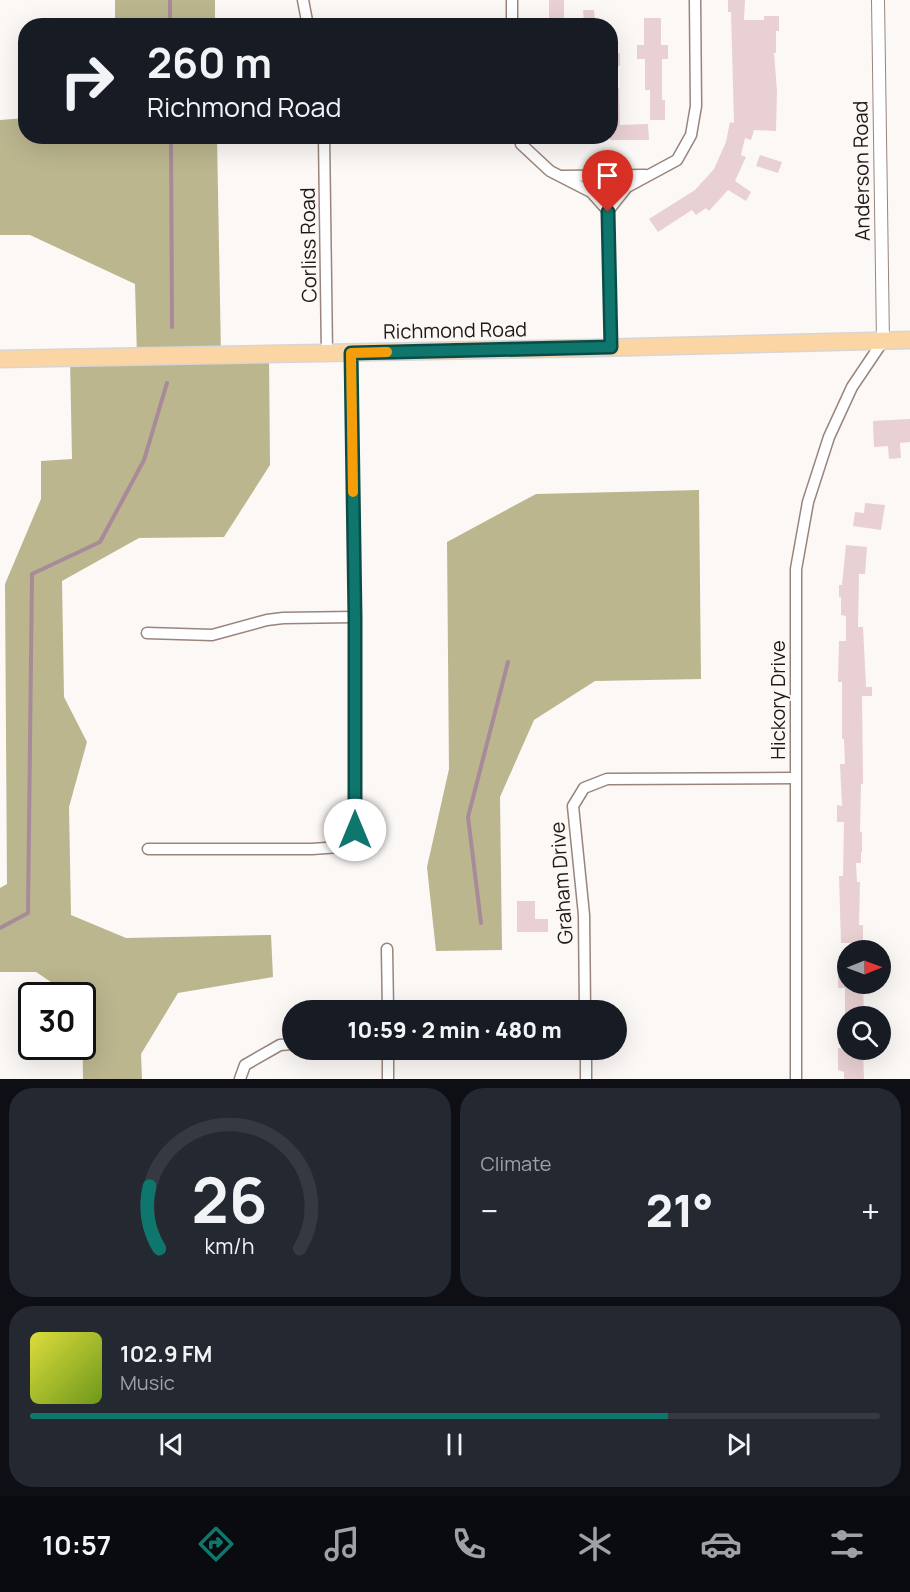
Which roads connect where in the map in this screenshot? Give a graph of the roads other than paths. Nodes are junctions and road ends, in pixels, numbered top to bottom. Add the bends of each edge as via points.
1 (303, 0) edge
2 (512, 0) edge
3 (694, 0) edge
4 (878, 0) edge
5 (306, 18) edge
6 (512, 18) edge
7 (324, 144) edge
8 (521, 144) edge
9 (650, 175) junction
10 (559, 176) junction
11 (608, 212) junction
12 (883, 340) junction
13 (910, 340) edge
14 (611, 347) junction
15 (351, 353) junction
16 (327, 354) junction
17 (0, 359) edge
18 (355, 617) junction
19 (147, 633) dead end
20 (795, 778) junction
21 (148, 849) dead end
22 (387, 949) dead end
23 (388, 1000) edge
24 (585, 1000) edge
25 (282, 1045) edge
26 (388, 1060) edge
27 (586, 1060) edge
28 (240, 1079) edge
29 (388, 1079) edge
30 (586, 1079) edge
31 (796, 1079) edge

1 - 5 street
2 - 6 street
3 - 9 street via 696,106 691,135 677,160
4 - 12 street, Anderson Road
7 - 16 street, Corliss Road
8 - 10 street
9 - 10 street
9 - 11 street via 627,187
10 - 11 street via 591,192
11 - 14 street
12 - 13 main road, Richmond Road
12 - 14 main road, Richmond Road
12 - 20 street, Hickory Drive via 852,387 829,437 808,502 796,569
14 - 15 main road, Richmond Road
15 - 16 main road, Richmond Road
15 - 18 street
16 - 17 main road, Richmond Road
18 - 19 street via 283,618 212,634
18 - 21 street via 355,830 340,847
20 - 24 street, Graham Drive via 607,779 584,788 573,806 584,915
20 - 31 street, Hickory Drive
22 - 23 street
25 - 28 street via 245,1065
26 - 29 street
27 - 30 street

